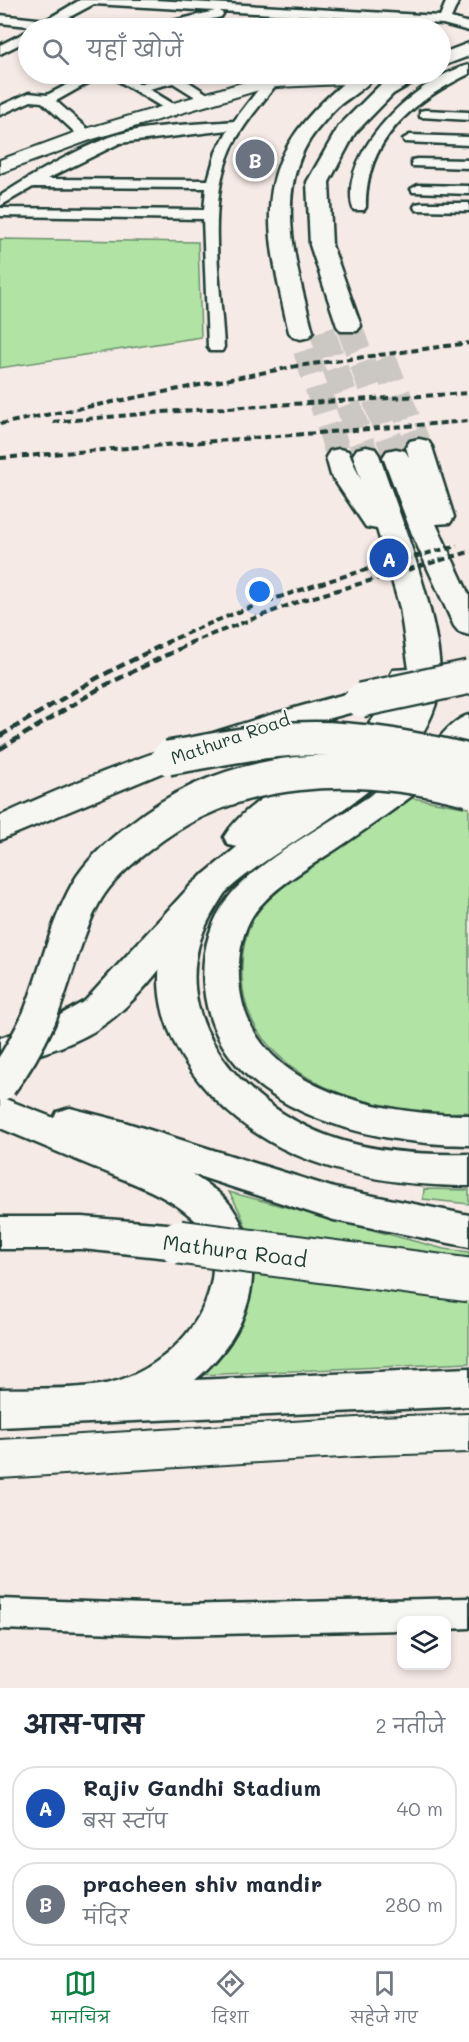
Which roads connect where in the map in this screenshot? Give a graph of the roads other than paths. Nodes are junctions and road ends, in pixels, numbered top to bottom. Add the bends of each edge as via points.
1 (86, 0) edge
2 (93, 0) edge
3 (342, 0) edge
4 (402, 0) edge
5 (453, 0) edge
6 (233, 6) edge
7 (311, 13) junction
8 (338, 15) junction
9 (396, 17) junction
10 (60, 18) edge
11 (193, 18) edge
12 (292, 18) edge
13 (392, 18) edge
14 (412, 18) edge
15 (445, 18) edge
16 (0, 19) edge
17 (18, 21) edge
18 (451, 23) edge
19 (469, 29) edge
20 (0, 37) edge
21 (18, 37) edge
22 (451, 37) edge
23 (18, 41) edge
24 (469, 49) edge
25 (0, 50) edge
26 (451, 57) edge
27 (469, 69) edge
28 (451, 77) edge
29 (77, 84) edge
30 (131, 84) edge
31 (149, 84) edge
32 (184, 84) edge
33 (251, 84) edge
34 (264, 84) edge
35 (352, 84) edge
36 (398, 84) edge
37 (440, 84) edge
38 (138, 88) junction
39 (47, 99) junction
40 (210, 99) junction
41 (0, 111) edge
42 (175, 111) junction
43 (424, 114) dead end
44 (469, 116) edge
45 (240, 125) junction
46 (86, 135) junction
47 (411, 139) dead end
48 (469, 141) edge
49 (417, 163) dead end
50 (469, 164) edge
51 (0, 167) edge
52 (214, 184) junction
53 (0, 185) edge
54 (23, 187) junction
55 (418, 189) dead end
56 (469, 190) edge
57 (0, 202) edge
58 (359, 207) dead end
59 (421, 207) dead end
60 (469, 207) edge
61 (0, 212) edge
62 (211, 215) junction
63 (359, 326) tunnel mouth
64 (311, 332) tunnel mouth
65 (216, 347) dead end
66 (408, 452) tunnel mouth
67 (366, 454) tunnel mouth
68 (339, 457) tunnel mouth
69 (394, 547) junction
70 (450, 584) junction
71 (410, 598) junction
72 (469, 626) edge
73 (469, 677) edge
74 (469, 725) edge
75 (168, 759) junction
76 (469, 761) edge
77 (469, 789) edge
78 (0, 829) edge
79 (214, 883) junction
80 (0, 1052) edge
81 (0, 1084) edge
82 (0, 1111) edge
83 (469, 1131) edge
84 (469, 1170) edge
85 (469, 1231) edge
86 (0, 1233) edge
87 (469, 1280) edge
88 (469, 1387) edge
89 (105, 1402) junction
90 (0, 1408) edge
91 (469, 1433) edge
92 (0, 1459) edge
93 (469, 1613) edge
94 (0, 1614) edge

1 - 2 street
2 - 6 street
2 - 10 street
3 - 8 street
4 - 9 street
5 - 15 street
6 - 7 street
6 - 11 street
7 - 8 street
7 - 12 street
8 - 9 street
9 - 13 street
9 - 14 street
16 - 17 street
18 - 19 street
19 - 22 main road
20 - 21 street
23 - 25 street
24 - 26 main road
27 - 28 street
29 - 39 street
30 - 38 street
31 - 38 street
32 - 40 street
33 - 40 street
34 - 45 street
35 - 64 main road via 298,140 283,172 280,214 284,265
36 - 63 main road via 386,90 346,130 318,182 321,245
37 - 58 street via 415,101 384,131 367,158 360,180
38 - 42 street
39 - 41 street via 29,97
39 - 46 street
40 - 42 street
42 - 46 street
43 - 44 street
45 - 52 street via 219,163
45 - 54 street via 117,140
46 - 51 street
47 - 48 street
49 - 50 street
52 - 54 street
52 - 62 street
53 - 54 street
54 - 57 street
55 - 56 street
59 - 60 street
61 - 62 street
62 - 65 street
66 - 70 main road via 432,546
67 - 69 main road
68 - 69 main road via 344,475
69 - 71 main road
70 - 71 main road
70 - 72 main road
71 - 79 main road via 403,682 393,715 363,746 247,829 233,846
73 - 75 main road, Mathura Road, bridge via 275,721
74 - 83 main road via 437,760 266,881 247,899 232,921 221,974 223,999 232,1028 247,1051 284,1084 330,1109 390,1125
75 - 76 main road, bridge via 258,742 298,739 371,742
75 - 78 main road, Mathura Road
77 - 81 main road, bridge via 402,774 307,771 247,782 216,793 156,824 115,858 86,892 32,1035
79 - 80 main road via 93,1014 47,1037
79 - 84 main road via 184,936 177,990 182,1021 213,1075 269,1124 340,1155 390,1167
82 - 85 main road via 121,1136 334,1204
82 - 89 main road via 178,1185 217,1218 227,1239 233,1262 232,1286 215,1332 177,1371
86 - 87 main road, Mathura Road, bridge via 82,1233 179,1242
88 - 89 main road
89 - 90 main road
91 - 92 street
93 - 94 street via 175,1620

